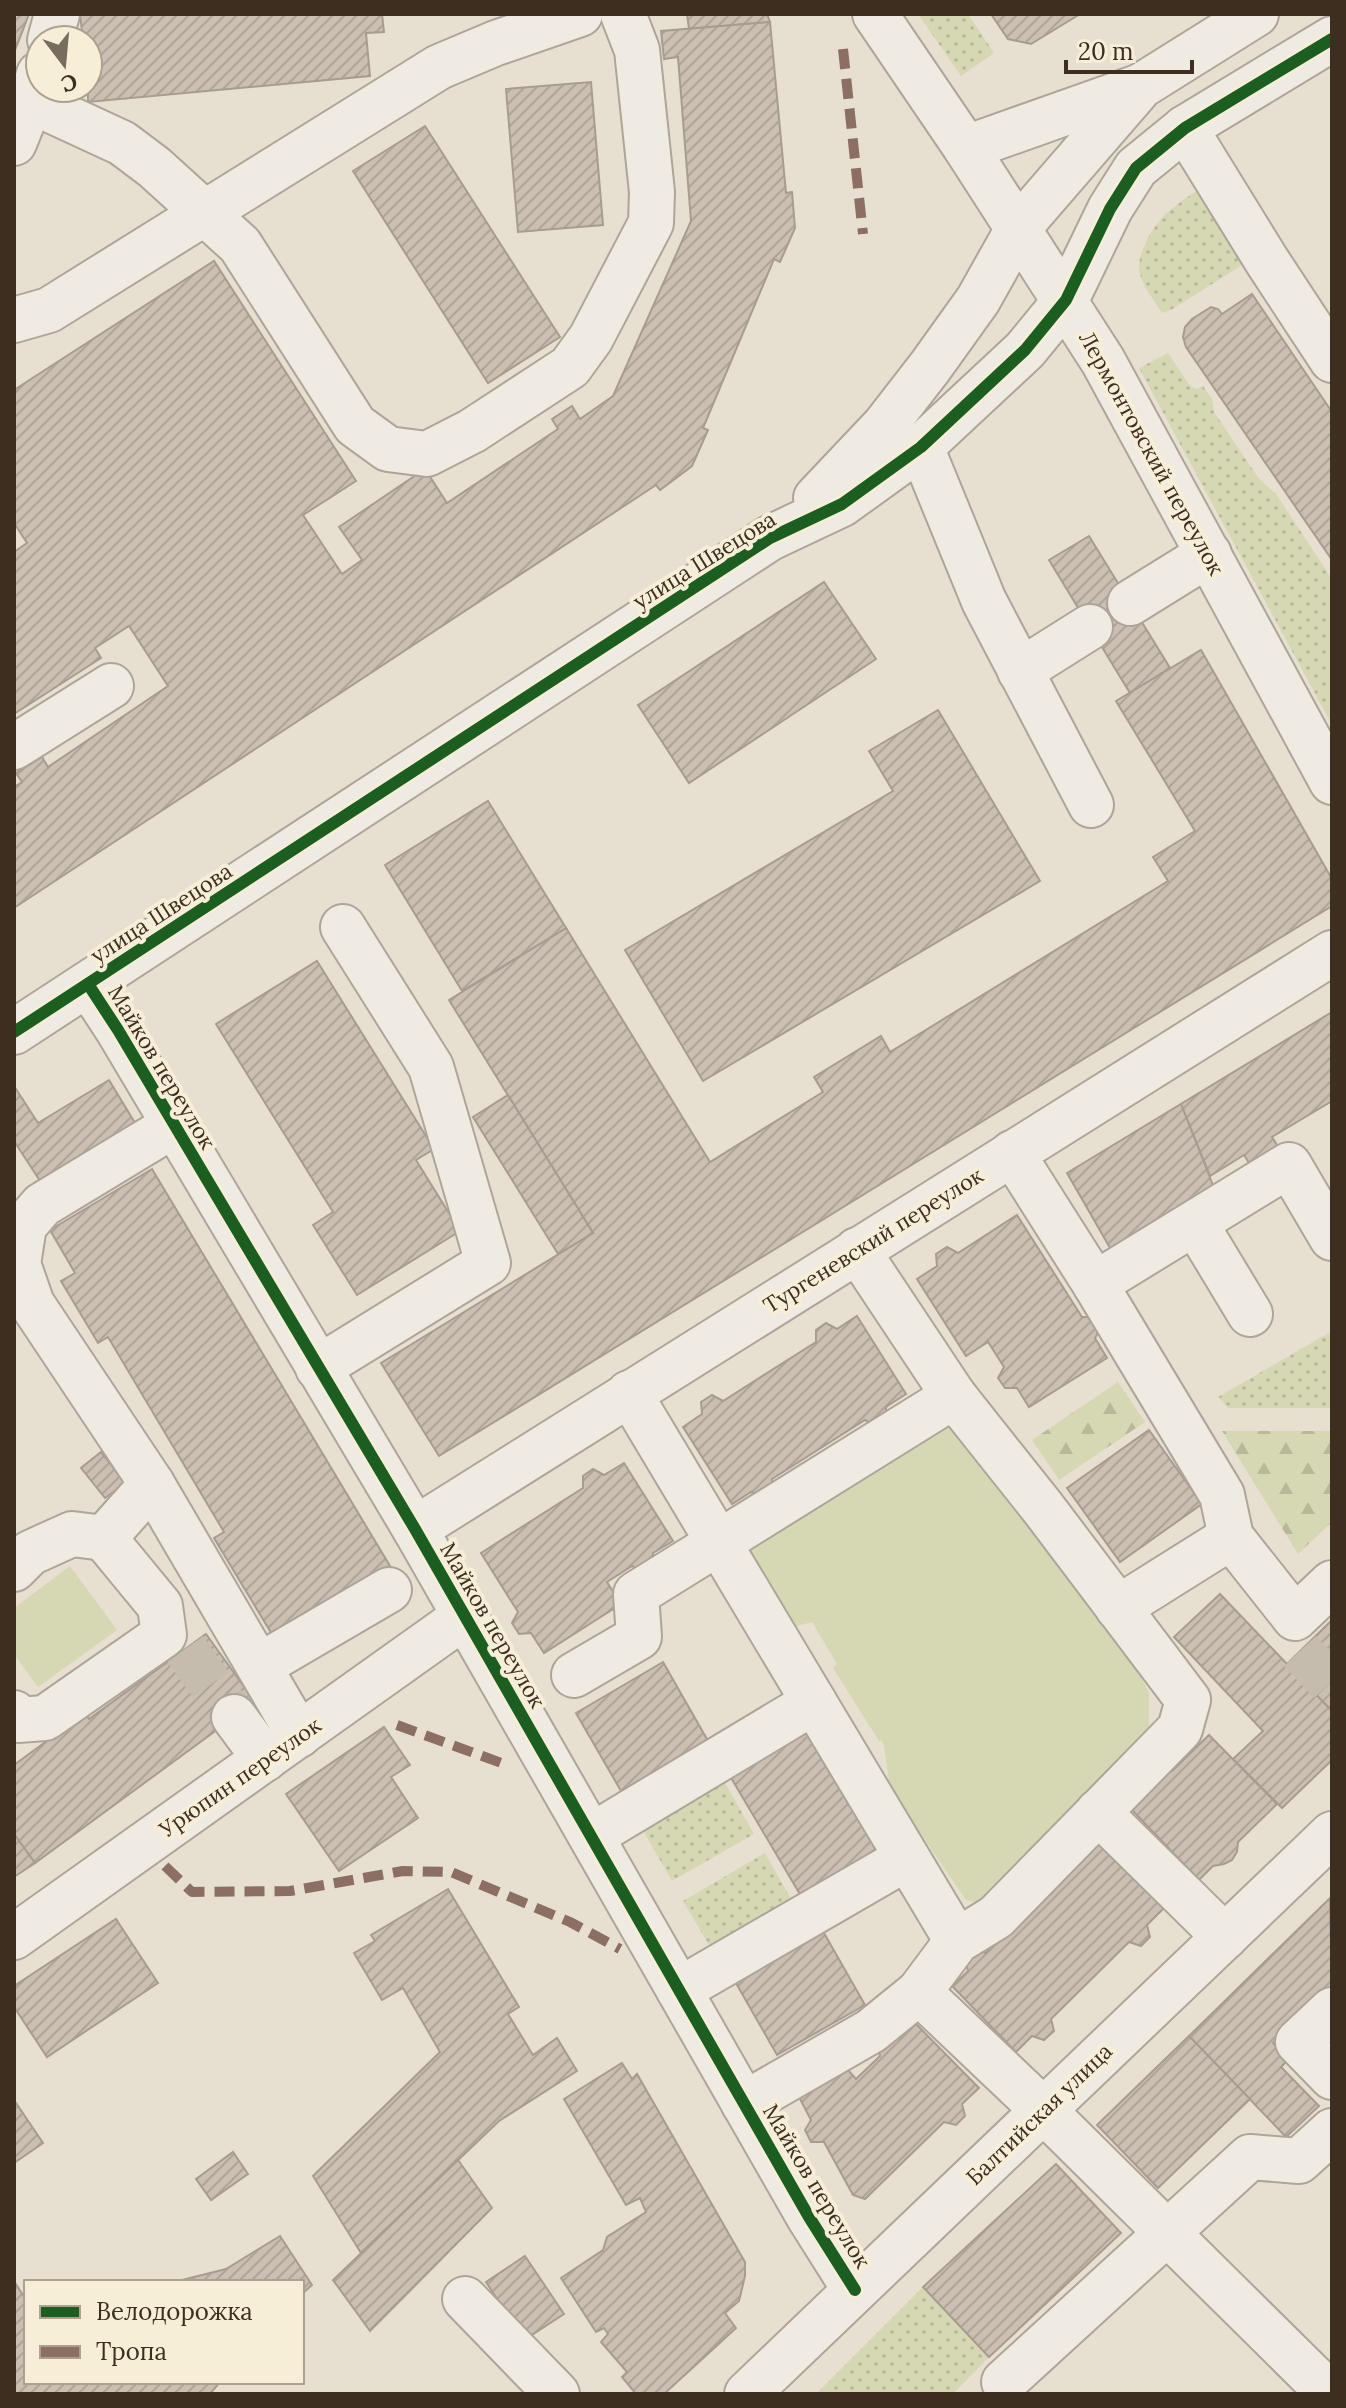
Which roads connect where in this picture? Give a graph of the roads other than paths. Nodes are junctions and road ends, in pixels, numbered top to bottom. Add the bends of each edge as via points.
1 (580, 14) edge
2 (623, 14) edge
3 (875, 14) edge
4 (1256, 14) edge
5 (1332, 39) edge
6 (1141, 86) junction
7 (29, 104) edge
8 (63, 104) edge
9 (1185, 128) junction
10 (14, 143) edge
11 (966, 148) junction
12 (205, 213) junction
13 (1019, 227) junction
14 (1066, 300) junction
15 (14, 320) edge
16 (1332, 360) edge
17 (921, 447) junction
18 (770, 538) junction
19 (1209, 554) junction
20 (1130, 603) dead end
21 (1090, 627) dead end
22 (1020, 671) junction
23 (111, 686) dead end
24 (14, 747) edge
25 (1332, 782) edge
26 (1091, 805) dead end
27 (343, 927) dead end
28 (1332, 953) edge
29 (88, 984) junction
30 (14, 1032) edge
31 (174, 1125) junction
32 (1012, 1153) junction
33 (1195, 1223) junction
34 (1332, 1238) edge
35 (857, 1250) junction
36 (1095, 1284) junction
37 (1250, 1314) dead end
38 (318, 1368) junction
39 (629, 1393) junction
40 (954, 1396) junction
41 (152, 1484) junction
42 (415, 1529) junction
43 (1231, 1537) junction
44 (104, 1538) junction
45 (719, 1543) junction
46 (14, 1569) edge
47 (1332, 1583) edge
48 (389, 1590) dead end
49 (1118, 1608) junction
50 (465, 1616) junction
51 (259, 1666) junction
52 (574, 1675) dead end
53 (814, 1702) junction
54 (14, 1713) edge
55 (234, 1717) tunnel mouth
56 (282, 1747) junction
57 (1098, 1812) junction
58 (1332, 1834) edge
59 (591, 1836) junction
60 (907, 1858) junction
61 (14, 1937) edge
62 (1225, 1937) junction
63 (957, 1941) junction
64 (679, 1990) junction
65 (919, 1992) junction
66 (1332, 2010) edge
67 (1332, 2077) edge
68 (744, 2104) junction
69 (1043, 2110) junction
70 (1332, 2131) edge
71 (1166, 2234) junction
72 (855, 2290) junction
73 (465, 2299) dead end
74 (1004, 2382) dead end
75 (557, 2394) edge
76 (747, 2394) edge
77 (1330, 2394) edge

1 - 12 street via 439,67
2 - 12 street via 637,50 651,223 591,338 570,367 427,454 388,449 355,425 240,245
3 - 11 street, Лермонтовский переулок
4 - 6 street, улица Швецова
5 - 9 street, улица Швецова
6 - 11 street
6 - 13 street, улица Швецова
7 - 10 street
8 - 12 street via 154,167
9 - 14 street, улица Швецова via 1136,168
9 - 16 street
11 - 13 street, Лермонтовский переулок
12 - 15 street via 49,310
13 - 14 street, Лермонтовский переулок
13 - 18 street, улица Швецова via 978,300 885,425 828,487
14 - 17 street, улица Швецова via 1025,350
14 - 19 street, Лермонтовский переулок
17 - 18 street, улица Швецова via 842,504
17 - 22 street via 984,601
18 - 29 street, улица Швецова
19 - 20 street
19 - 25 street, Лермонтовский переулок
21 - 22 street
22 - 26 street
23 - 24 street
27 - 38 street via 431,1067 488,1263
28 - 32 street, Тургеневский переулок
29 - 30 street, улица Швецова
29 - 31 street, Майков переулок
31 - 38 street, Майков переулок
31 - 41 street via 42,1205 24,1226 18,1264 32,1304
32 - 35 street, Тургеневский переулок
32 - 36 street
33 - 34 street via 1289,1165
33 - 36 street
33 - 37 street
35 - 39 street, Тургеневский переулок
35 - 40 street
36 - 43 street via 1222,1495
38 - 42 street, Майков переулок
39 - 42 street, Тургеневский переулок
39 - 45 street
40 - 45 street
40 - 49 street
41 - 44 street
41 - 51 street
42 - 50 street, Майков переулок
43 - 47 street via 1298,1635
43 - 49 street
44 - 46 street via 72,1534 30,1553
44 - 54 street via 160,1606 174,1642 45,1718 18,1720
45 - 52 street via 636,1594 639,1637
45 - 53 street
48 - 51 street
49 - 57 street via 1188,1700 1180,1729
50 - 56 street, Урюпин переулок
50 - 59 street, Майков переулок
51 - 56 street
53 - 59 street
53 - 60 street
55 - 56 street
56 - 61 street, Урюпин переулок
57 - 62 street
57 - 63 street via 996,1917
58 - 62 street, Балтийская улица
59 - 64 street, Майков переулок
60 - 63 street
60 - 64 street
62 - 69 street, Балтийская улица
63 - 65 street
64 - 68 street, Майков переулок
65 - 68 street via 871,2031
65 - 69 street
66 - 67 street via 1298,2042
68 - 72 street, Майков переулок
69 - 71 street
69 - 72 street, Балтийская улица
70 - 71 street via 1299,2161 1250,2157
71 - 74 street
71 - 77 street
72 - 76 street, Балтийская улица
73 - 75 street

